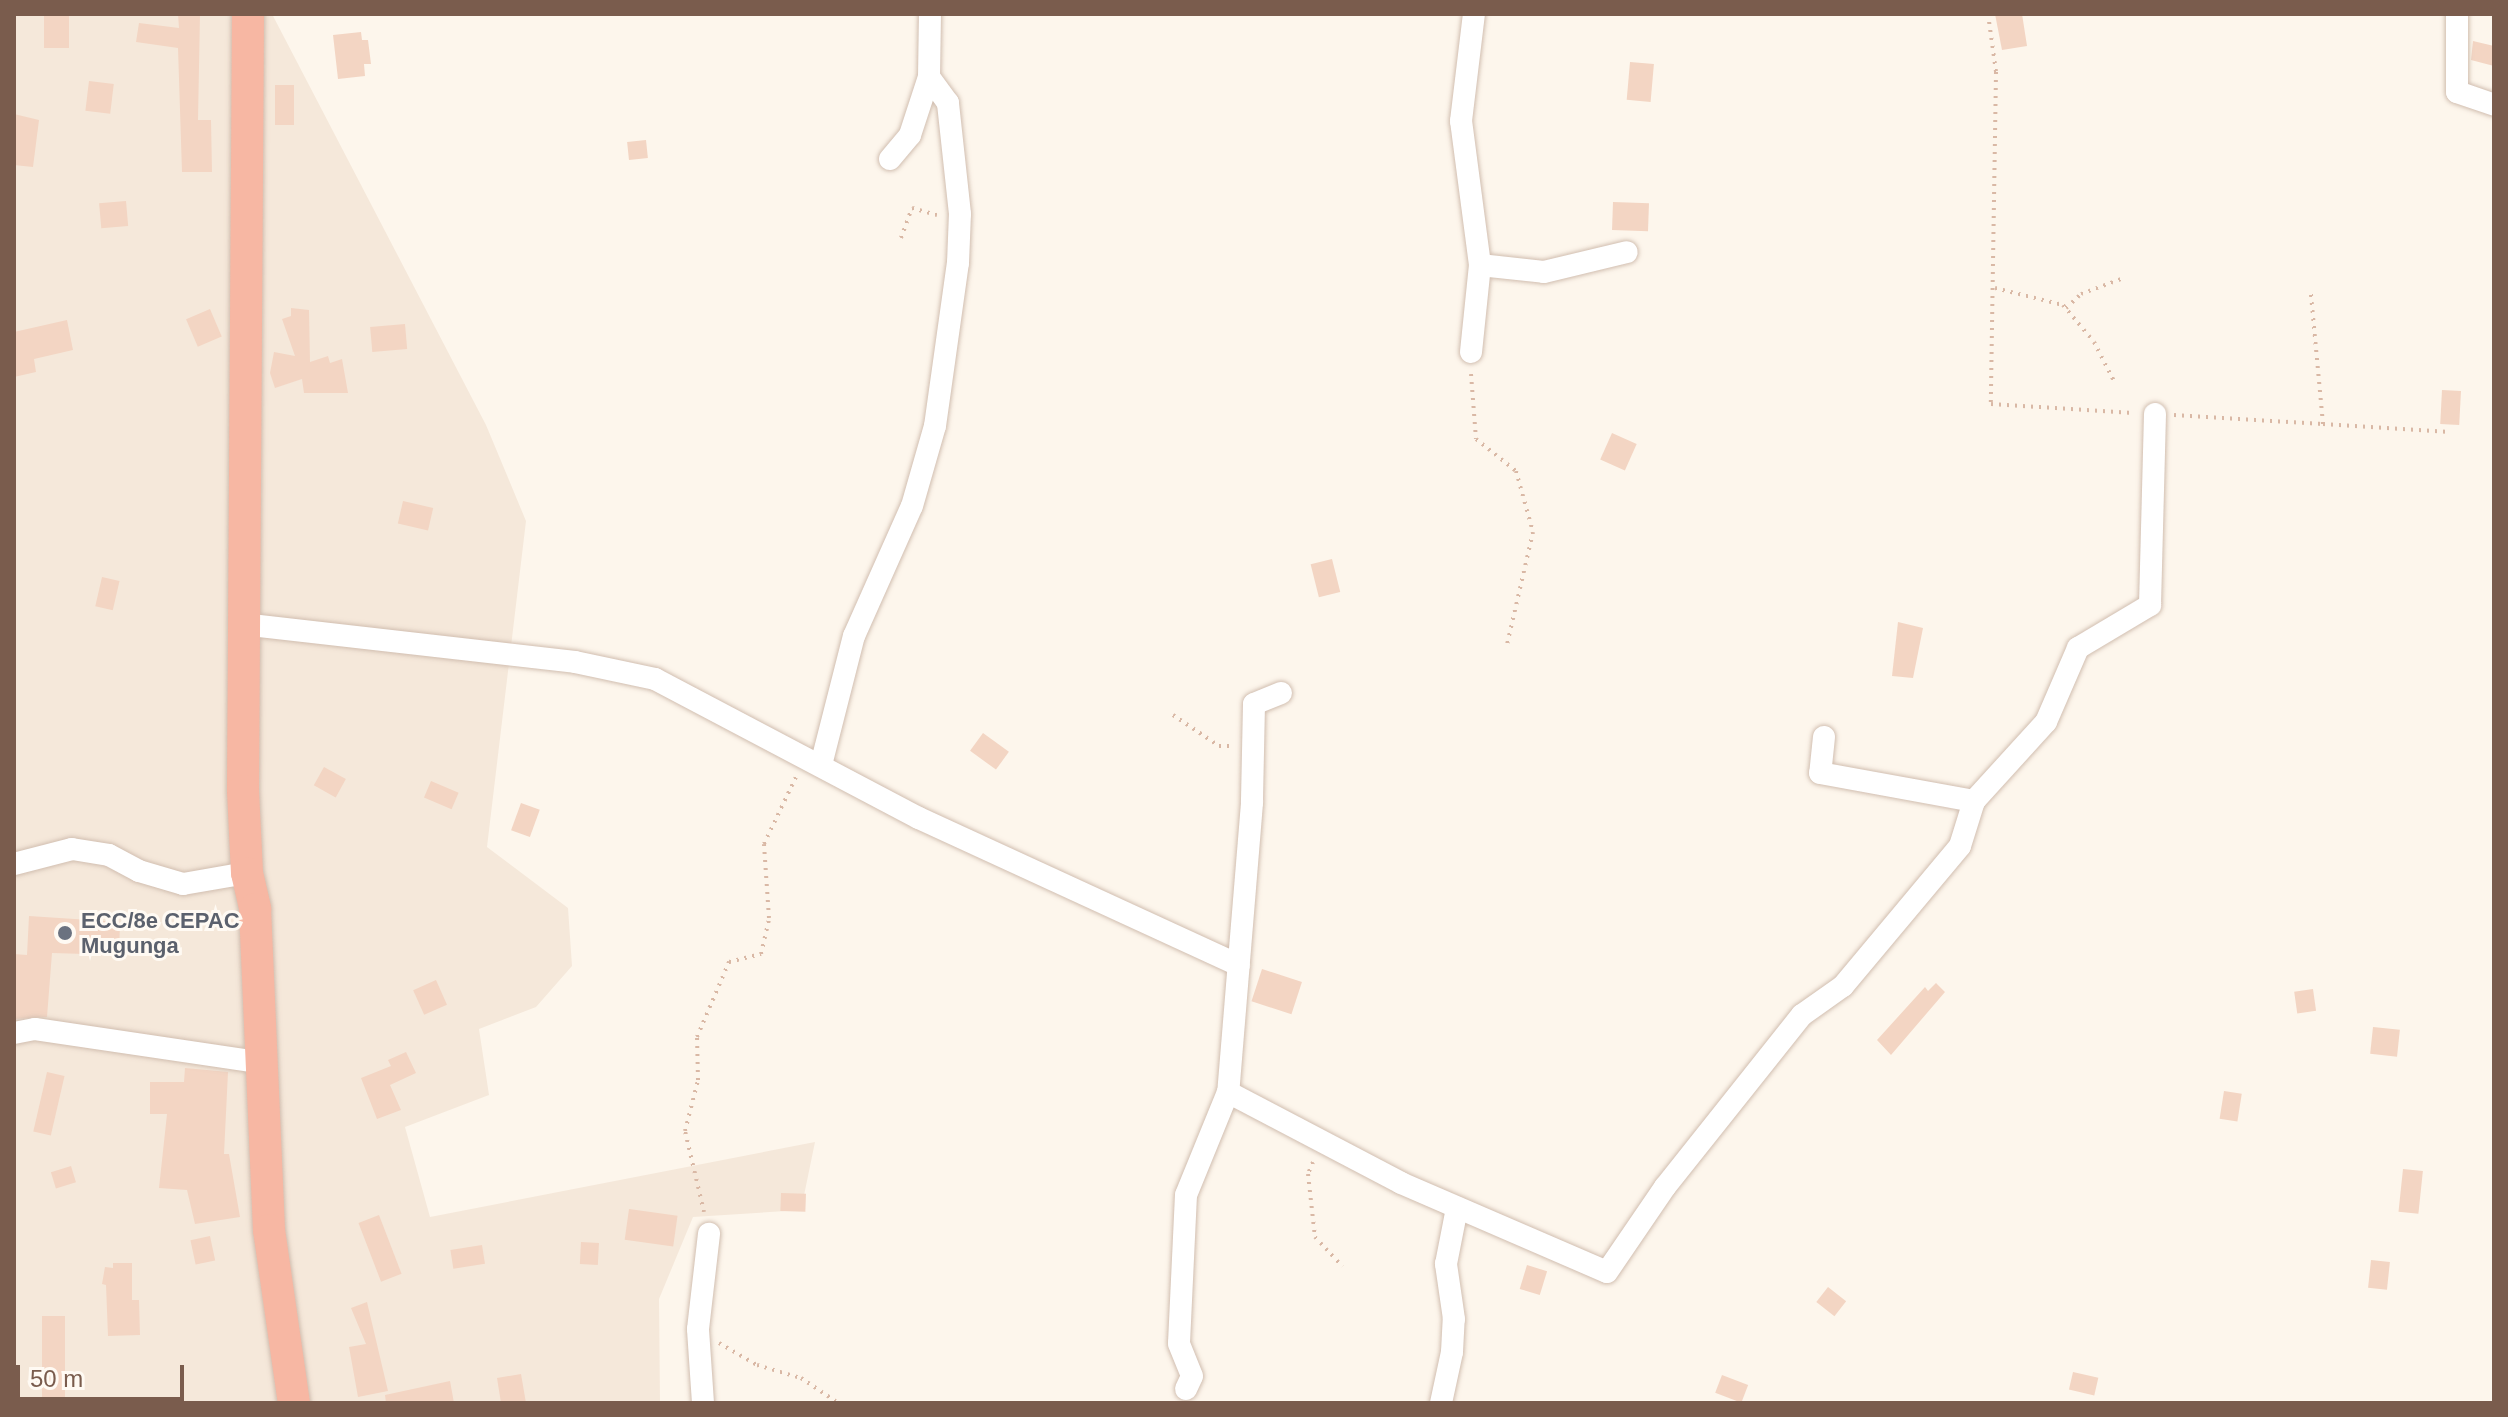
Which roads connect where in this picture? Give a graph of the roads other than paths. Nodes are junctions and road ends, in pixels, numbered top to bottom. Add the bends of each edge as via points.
1 (248, 14) edge
2 (930, 14) edge
3 (1474, 14) edge
4 (2457, 14) edge
5 (929, 77) junction
6 (2494, 105) edge
7 (890, 159) dead end
8 (1627, 252) dead end
9 (1480, 265) junction
10 (1471, 352) road end
11 (2155, 414) road end
12 (242, 624) junction
13 (1281, 693) dead end
14 (1824, 737) dead end
15 (814, 761) junction
16 (1974, 801) junction
17 (14, 864) edge
18 (247, 873) junction
19 (1239, 965) junction
20 (14, 1033) edge
21 (259, 1062) junction
22 (1228, 1092) junction
23 (1457, 1208) junction
24 (709, 1234) road end
25 (1186, 1389) dead end
26 (294, 1403) edge
27 (703, 1403) edge
28 (1441, 1403) edge

1 - 12 highway
2 - 5 street
3 - 9 street via 1461,121
4 - 6 street via 2457,92
5 - 7 street via 910,135
5 - 15 street via 948,103 960,214 935,426 912,506 854,636
8 - 9 street via 1544,272
9 - 10 street
11 - 16 street via 2150,605 2078,648 2046,722
12 - 15 street via 575,662 655,679
12 - 18 highway
13 - 19 street via 1254,704
14 - 16 street via 1820,773
15 - 19 street via 919,818
16 - 23 street via 1960,846 1843,986 1802,1015 1665,1187 1607,1272
17 - 18 street via 72,849 109,855 183,884
18 - 21 highway via 255,909
19 - 22 street
20 - 21 street via 35,1029
21 - 26 highway via 269,1230
22 - 23 street
22 - 25 street via 1186,1195 1179,1343 1192,1376
23 - 28 street via 1446,1264 1454,1319 1452,1352
24 - 27 street via 700,1306

